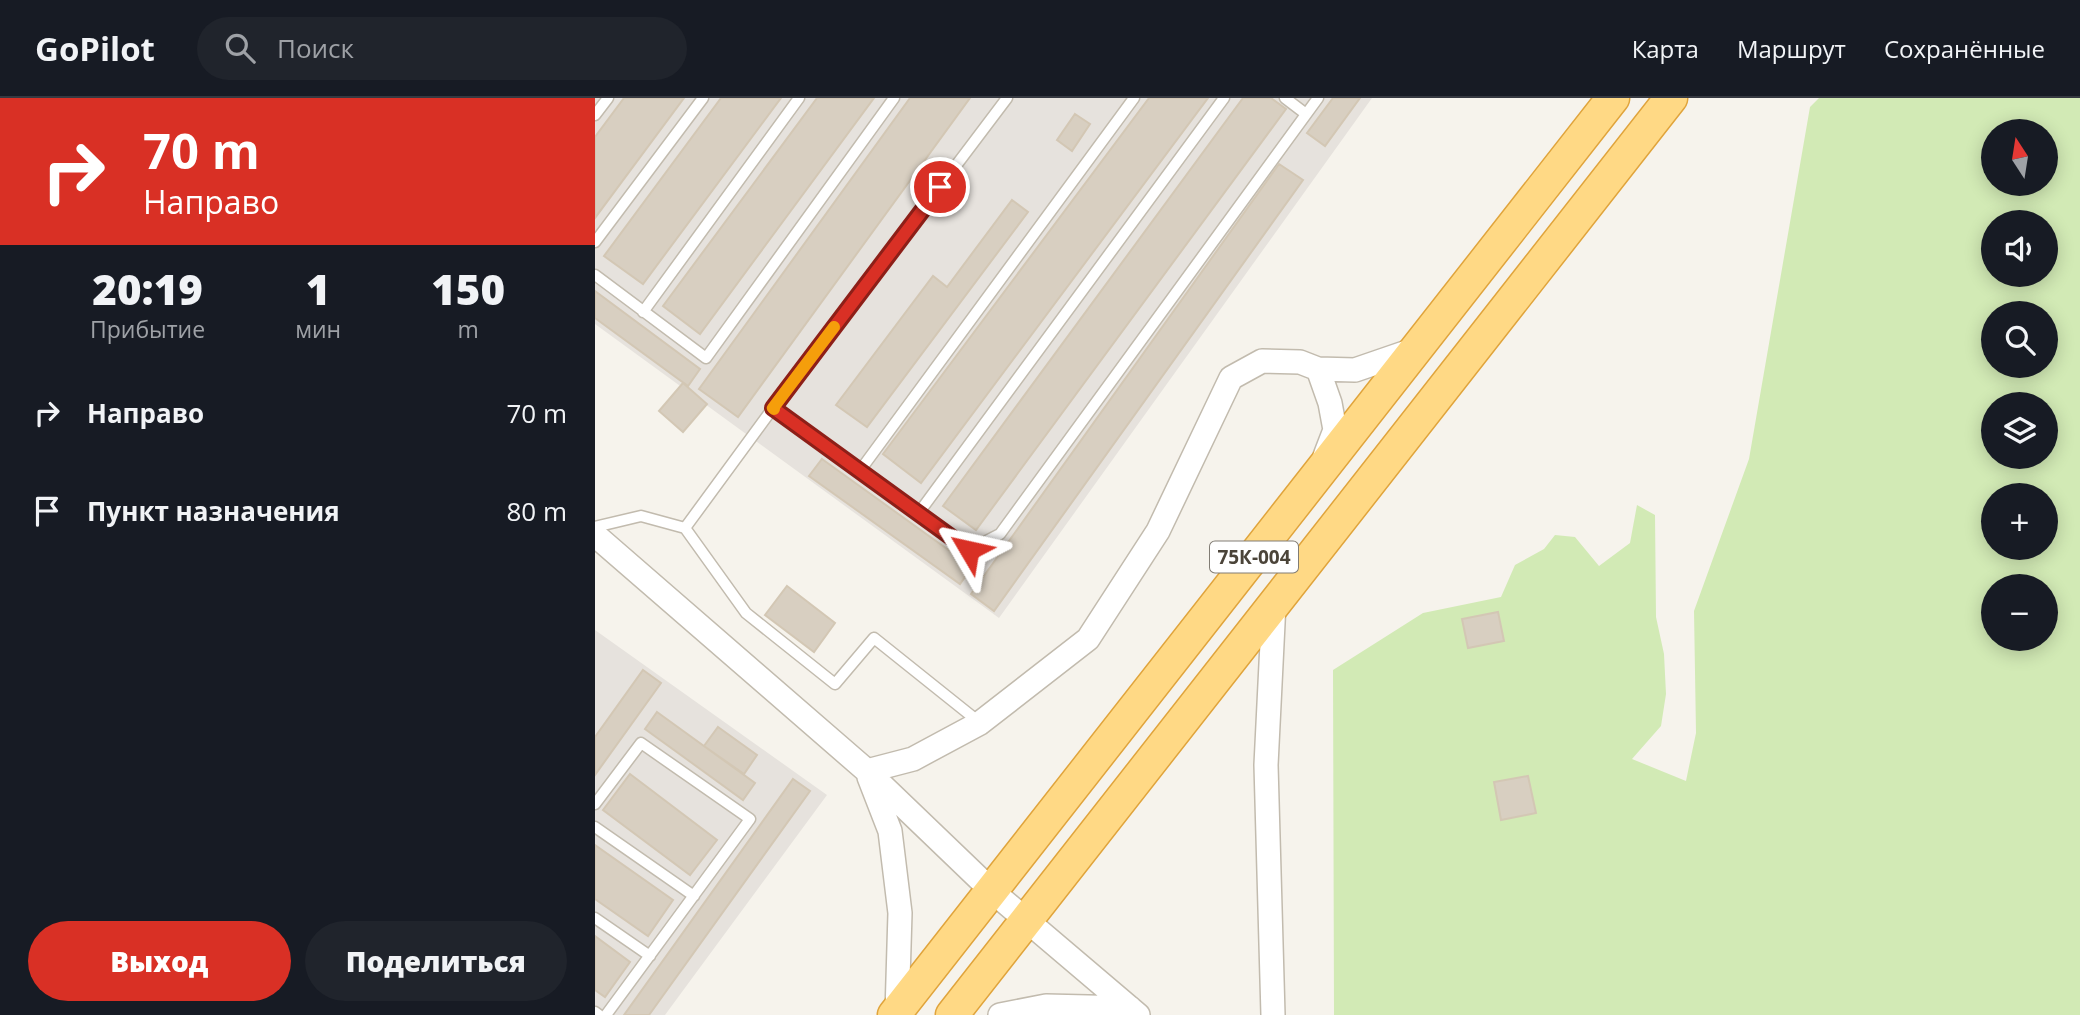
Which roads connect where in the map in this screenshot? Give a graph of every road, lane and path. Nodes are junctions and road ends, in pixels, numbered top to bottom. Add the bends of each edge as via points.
1 (608, 98) edge
2 (703, 98) edge
3 (799, 98) edge
4 (894, 98) edge
5 (1007, 98) edge
6 (1134, 98) edge
7 (1224, 98) edge
8 (1285, 98) edge
9 (1318, 98) edge
10 (1613, 98) edge
11 (1671, 98) edge
12 (1306, 114) junction
13 (595, 115) edge
14 (595, 242) edge
15 (595, 275) edge
16 (643, 312) junction
17 (1419, 348) junction
18 (1318, 369) junction
19 (773, 408) junction
20 (859, 472) junction
21 (1318, 476) junction
22 (918, 514) junction
23 (595, 527) edge
24 (685, 528) junction
25 (595, 536) edge
26 (1275, 603) junction
27 (979, 723) junction
28 (867, 771) junction
29 (595, 804) edge
30 (595, 827) edge
31 (992, 891) junction
32 (694, 896) junction
33 (595, 918) edge
34 (1026, 920) junction
35 (650, 956) junction
36 (1134, 1012) edge
37 (895, 1013) edge
38 (606, 1015) edge
39 (951, 1015) edge
40 (1000, 1015) edge
41 (1273, 1015) edge

1 - 13 lane
2 - 14 lane
3 - 16 lane
4 - 16 lane via 706,358
5 - 19 lane
6 - 20 lane
7 - 22 lane
8 - 12 lane
9 - 12 lane
10 - 17 highway, 75К-004
11 - 26 highway, 75К-004
12 - 22 lane via 1000,534 969,550
15 - 16 lane
17 - 18 street via 1355,370
17 - 21 highway, 75К-004
18 - 21 street via 1335,429
18 - 27 street via 1300,362 1262,361 1231,378 1158,531 1088,639
19 - 20 lane
19 - 24 lane
20 - 22 lane
21 - 31 highway, 75К-004
23 - 24 lane via 641,516
24 - 27 lane via 746,613 835,684 874,638
25 - 28 street
26 - 34 highway, 75К-004
26 - 41 street via 1266,765
27 - 28 street via 913,759
28 - 31 street
28 - 37 street via 890,831 900,913
29 - 32 lane via 641,743 750,820
30 - 32 lane
31 - 34 street
31 - 37 highway, 75К-004
32 - 35 lane
33 - 35 lane
34 - 36 street
34 - 39 highway, 75К-004
35 - 38 lane
36 - 40 street via 1046,1006

